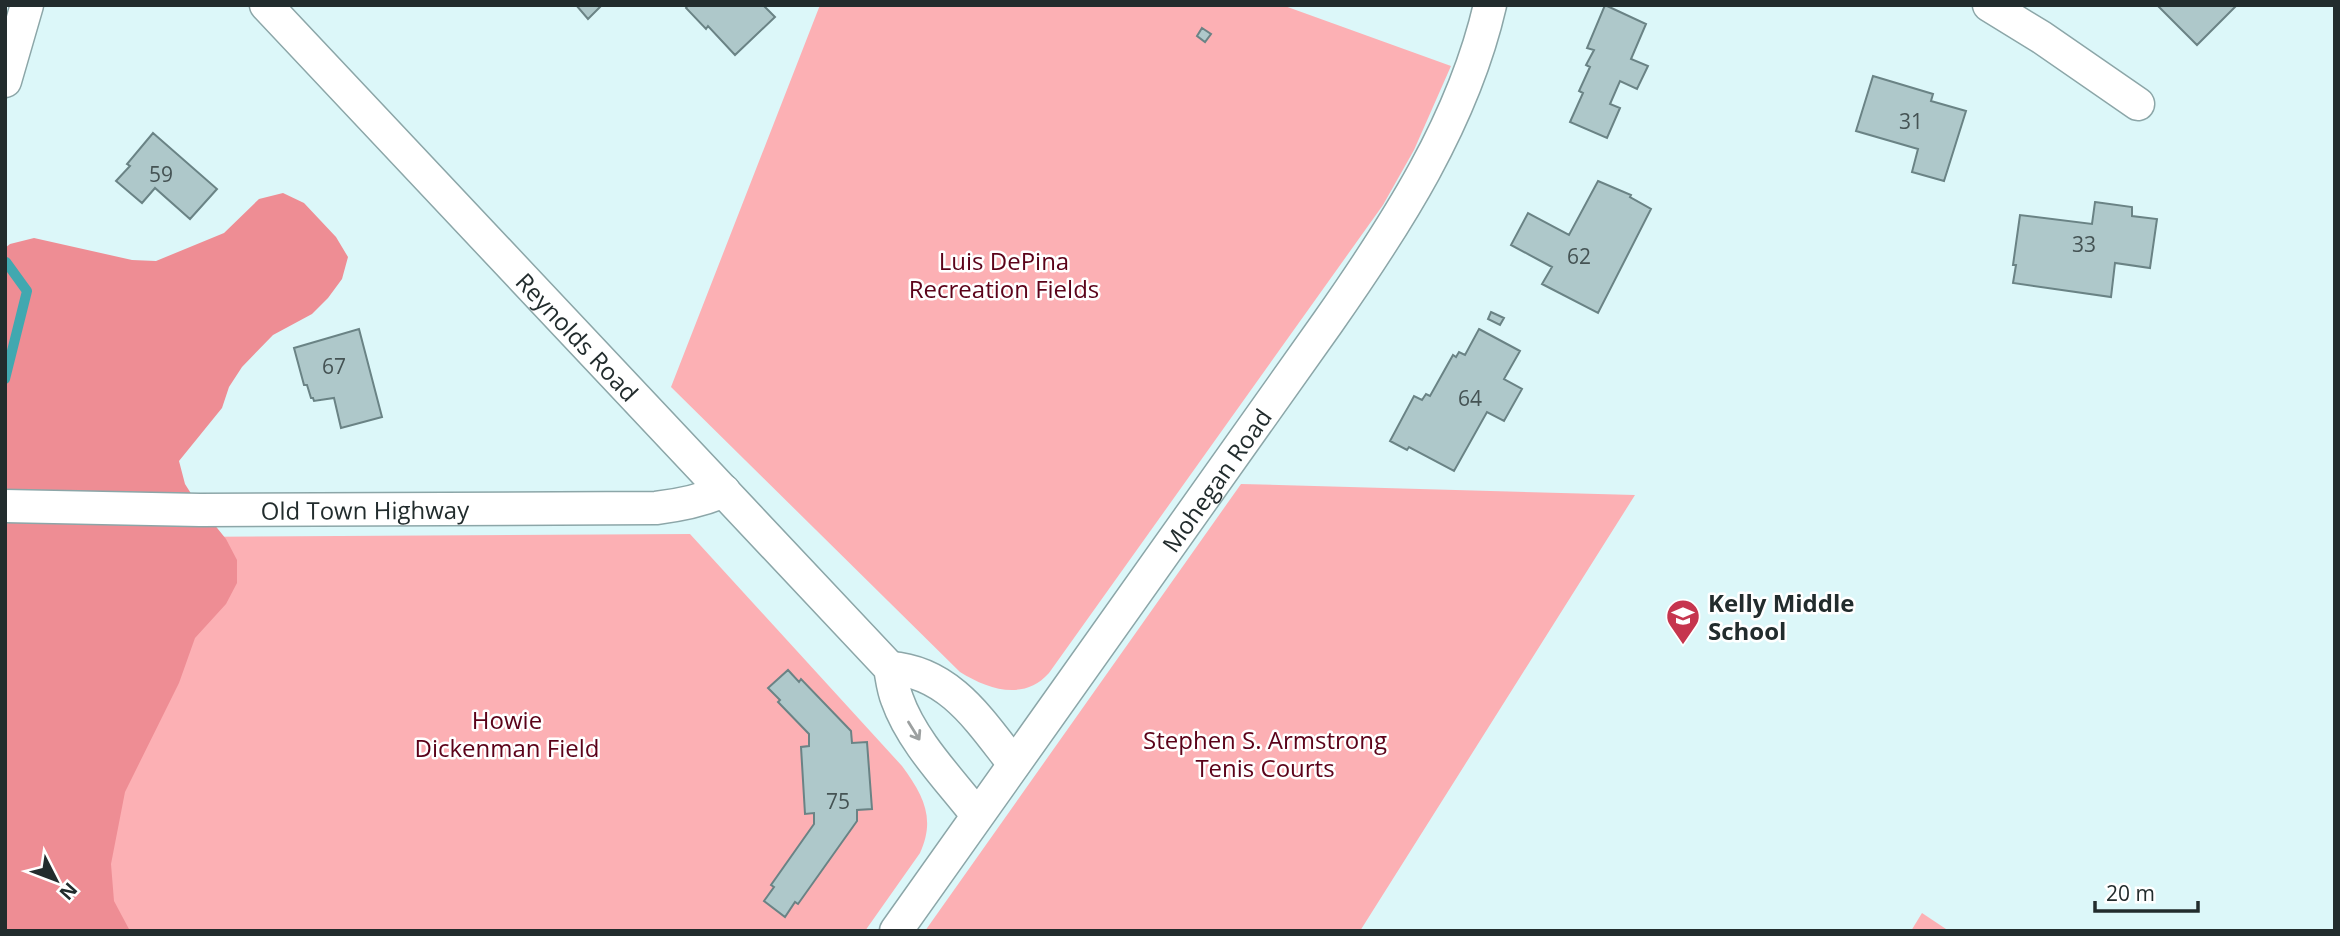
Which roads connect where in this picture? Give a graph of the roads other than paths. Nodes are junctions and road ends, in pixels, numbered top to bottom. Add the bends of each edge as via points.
1 (27, 5) edge
2 (266, 5) edge
3 (1490, 5) edge
4 (1989, 5) edge
5 (5, 81) edge
6 (2137, 104) dead end
7 (723, 491) junction
8 (5, 506) edge
9 (890, 668) junction
10 (1014, 764) junction
11 (977, 815) junction
12 (895, 931) edge

1 - 5 street
2 - 7 street, Reynolds Road
3 - 10 street, Mohegan Road via 1455,106 1393,225
4 - 6 street
7 - 8 street, Old Town Highway via 684,505 656,508
7 - 9 street, Reynolds Road
9 - 10 street via 917,671 942,685 966,706
9 -> 11 street, Reynolds Road via 908,721
10 - 11 street, Mohegan Road
11 - 12 street, Mohegan Road

